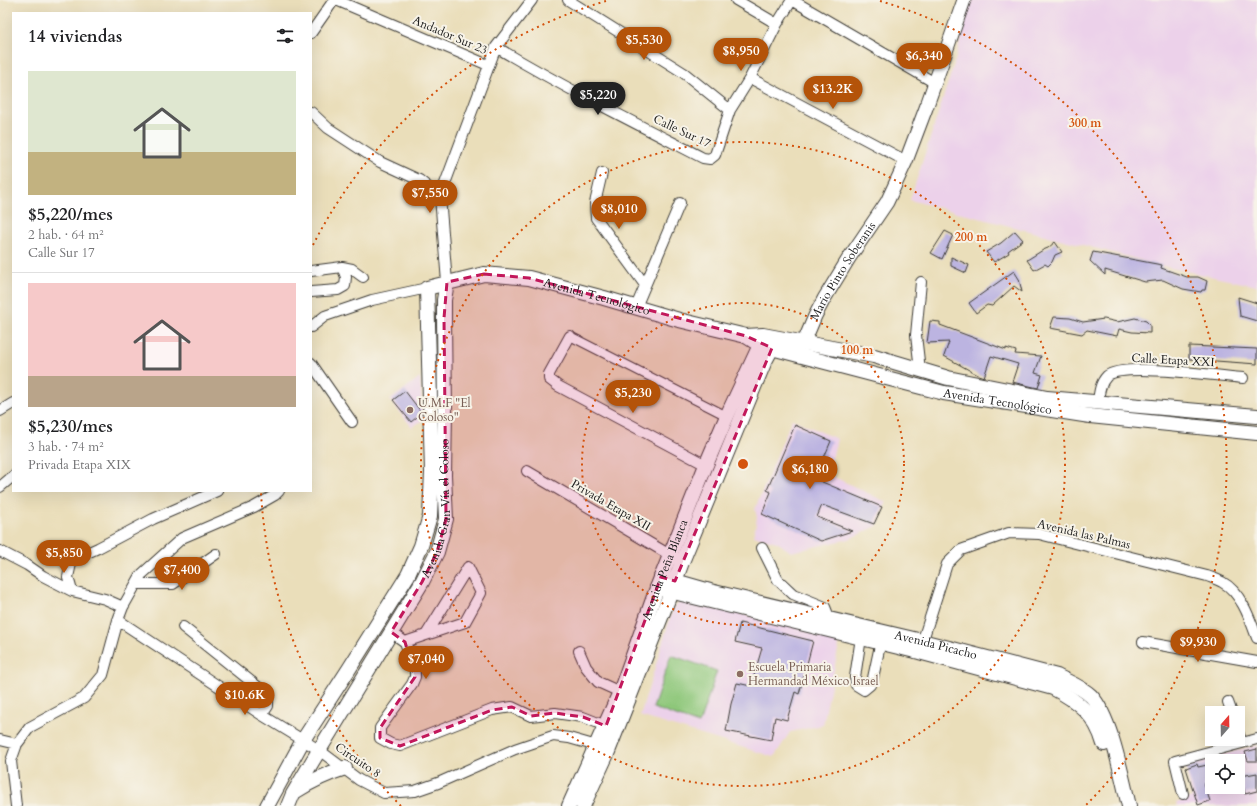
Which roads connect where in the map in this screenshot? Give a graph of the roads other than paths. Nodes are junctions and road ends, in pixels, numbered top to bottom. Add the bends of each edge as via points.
1 (335, 0) edge
2 (532, 0) edge
3 (568, 0) edge
4 (736, 0) edge
5 (792, 0) edge
6 (964, 0) edge
7 (777, 24) junction
8 (312, 32) edge
9 (496, 47) junction
10 (488, 65) junction
11 (750, 78) junction
12 (935, 83) junction
13 (730, 110) junction
14 (312, 113) edge
15 (906, 161) junction
16 (602, 173) dead end
17 (440, 196) junction
18 (680, 204) dead end
19 (342, 267) junction
20 (312, 271) edge
21 (363, 276) dead end
22 (447, 282) junction
23 (921, 282) dead end
24 (645, 285) junction
25 (427, 288) junction
26 (312, 292) edge
27 (636, 307) junction
28 (312, 326) edge
29 (570, 336) joint
30 (768, 342) junction
31 (804, 342) junction
32 (312, 364) edge
33 (920, 370) junction
34 (1243, 378) dead end
35 (1098, 402) junction
36 (12, 404) edge
37 (0, 411) edge
38 (727, 416) junction
39 (1257, 416) edge
40 (352, 422) dead end
41 (1257, 433) edge
42 (706, 465) junction
43 (527, 471) dead end
44 (12, 477) edge
45 (0, 487) edge
46 (215, 492) edge
47 (278, 492) edge
48 (762, 548) dead end
49 (0, 551) edge
50 (216, 554) dead end
51 (676, 558) junction
52 (659, 582) junction
53 (136, 584) junction
54 (673, 587) junction
55 (72, 591) junction
56 (123, 607) junction
57 (826, 618) junction
58 (118, 620) junction
59 (183, 627) dead end
60 (1256, 631) edge
61 (391, 632) junction
62 (862, 633) junction
63 (426, 635) junction
64 (882, 637) junction
65 (405, 642) junction
66 (1143, 642) dead end
67 (920, 647) junction
68 (579, 651) dead end
69 (1257, 662) edge
70 (620, 692) junction
71 (1228, 702) dead end
72 (1229, 706) edge
73 (262, 715) junction
74 (606, 726) junction
75 (1257, 739) edge
76 (0, 740) edge
77 (303, 740) junction
78 (1245, 742) edge
79 (17, 744) junction
80 (1231, 746) edge
81 (320, 750) junction
82 (602, 750) junction
83 (345, 768) junction
84 (1183, 794) dead end
85 (290, 800) edge
86 (16, 806) edge
87 (267, 806) edge
88 (569, 806) edge
89 (583, 806) edge
90 (1120, 806) edge
91 (1129, 806) edge

1 - 8 street
1 - 10 street, Andador Sur 23
2 - 9 street, Avenida Gran Vía el Coloso
3 - 13 street via 684,73
4 - 7 street
5 - 7 street
5 - 12 street
6 - 12 street, Mario Pinto Soberanis
7 - 11 street
9 - 10 street, Avenida Gran Vía el Coloso
9 - 13 street, Calle Sur 17 via 541,74 703,158 710,159 715,155
10 - 17 street, Avenida Gran Vía el Coloso
11 - 13 street
11 - 15 street
12 - 15 street, Mario Pinto Soberanis
14 - 17 street via 328,128 380,162 419,180
15 - 31 street, Mario Pinto Soberanis via 887,202 824,299
16 - 24 street via 595,203 596,218
17 - 22 street, Avenida Gran Vía el Coloso
18 - 24 street
19 - 20 street
19 - 21 street via 352,269
19 - 26 street via 346,277 345,286 338,290
22 - 25 main road, Avenida Tecnológico
22 - 27 main road, Avenida Tecnológico via 484,274 529,278
22 - 61 main road, Avenida Gran Vía el Coloso via 444,300 446,519 437,552
23 - 33 street via 916,335
24 - 27 street
25 - 28 street via 372,300 325,316
25 - 77 main road, Avenida Gran Vía el Coloso via 432,456 430,516 422,546 408,575
27 - 30 main road, Avenida Tecnológico
29 - 38 street
29 - 42 street via 549,374 549,379
30 - 31 main road, Avenida Tecnológico
30 - 38 main road, Avenida Peña Blanca
30 - 41 main road, Avenida Tecnológico via 944,393 1090,416
30 - 51 main road, Avenida Peña Blanca via 764,363
31 - 33 main road, Avenida Tecnológico via 874,356
32 - 40 street
33 - 35 main road, Avenida Tecnológico via 1047,398
34 - 35 street, Calle Etapa XXI via 1143,369 1125,370 1108,375 1101,385
35 - 39 main road, Avenida Tecnológico
36 - 37 street
38 - 42 main road, Avenida Peña Blanca
42 - 51 main road, Avenida Peña Blanca
43 - 51 street, Privada Etapa XII
44 - 45 street
46 - 55 street via 153,519 76,558 71,564 68,577
47 - 53 street via 254,507 182,538 141,575
48 - 57 street via 778,580 794,594 825,607
49 - 55 street
50 - 53 street via 173,584
51 - 52 main road, Avenida Peña Blanca
51 - 54 main road, Avenida Peña Blanca
52 - 54 main road, Avenida Picacho
52 - 70 main road, Avenida Peña Blanca
53 - 56 street
54 - 57 main road, Avenida Picacho via 710,591
54 - 62 main road, Avenida Picacho
54 - 82 main road, Avenida Peña Blanca
55 - 56 street via 105,599
56 - 58 street
57 - 62 main road, Avenida Picacho
58 - 73 street, Circuito 8
58 - 79 street via 103,675 84,698 30,727
59 - 73 street via 268,695 268,706
60 - 67 street, Avenida las Palmas via 1235,592 1222,582 1207,576 1039,534 1009,533 961,550 947,564
61 - 65 street
61 - 81 main road, Avenida Gran Vía el Coloso
62 - 64 main road, Avenida Picacho
62 - 64 street via 855,677 856,685 864,690 873,678
63 - 63 street via 465,622 481,594 468,567
63 - 65 street
64 - 67 main road, Avenida Picacho
65 - 74 street via 415,677 380,728 380,738 390,744 400,746 492,710 512,707 531,716 554,713 583,717
66 - 69 street
67 - 90 main road, Avenida Picacho via 1053,688 1082,707 1102,737
67 - 91 main road, Avenida Picacho via 1057,676 1091,696 1102,712 1112,740
68 - 70 street via 586,667 598,682
70 - 74 main road, Avenida Peña Blanca
71 - 72 street
73 - 77 street, Circuito 8
74 - 82 main road, Avenida Peña Blanca
75 - 78 street
76 - 79 street
77 - 81 street, Circuito 8
77 - 87 main road, Avenida Gran Vía el Coloso
79 - 86 street via 11,761
80 - 84 street via 1175,761
81 - 83 street, Circuito 8
81 - 85 main road, Avenida Gran Vía el Coloso
82 - 83 street, Circuito 8 via 569,738 553,736 415,791 384,793 359,780
82 - 88 main road, Avenida Peña Blanca
82 - 89 main road, Avenida Peña Blanca
83 - 85 main road via 311,781

